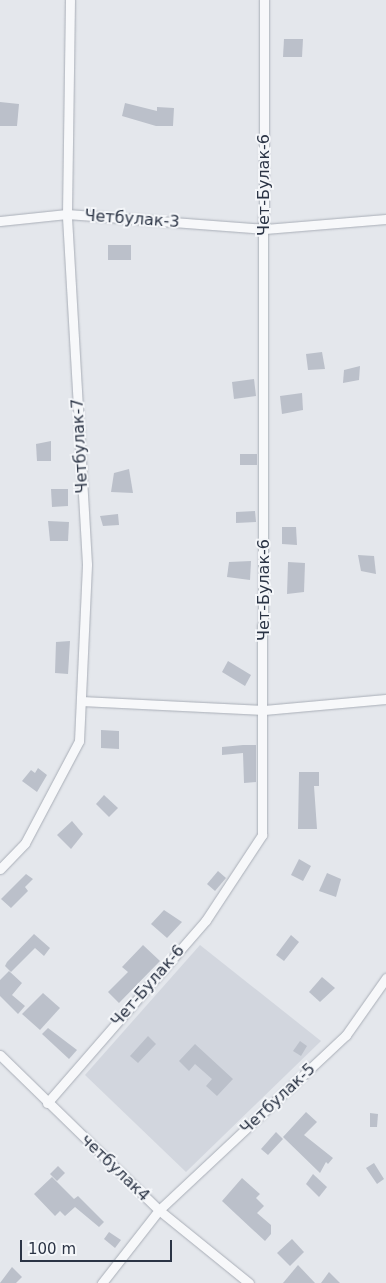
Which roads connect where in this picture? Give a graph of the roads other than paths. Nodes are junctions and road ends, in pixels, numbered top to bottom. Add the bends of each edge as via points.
1 (70, 0) edge
2 (264, 0) edge
3 (67, 214) junction
4 (386, 219) edge
5 (0, 221) edge
6 (265, 229) junction
7 (386, 700) edge
8 (81, 701) junction
9 (264, 710) junction
10 (0, 869) edge
11 (386, 978) edge
12 (0, 1055) edge
13 (47, 1103) junction
14 (159, 1210) junction
15 (102, 1283) edge
16 (249, 1283) edge

1 - 3 street, Четбулак-7
2 - 6 street, Чет-Булак-6
3 - 5 street, Четбулак-3
3 - 6 street, Четбулак-3
3 - 8 street, Четбулак-7 via 87,564
4 - 6 street, Четбулак-3
6 - 9 street, Чет-Булак-6
7 - 9 street
8 - 9 street
8 - 10 street, Четбулак-7 via 79,741 25,843
9 - 13 street, Чет-Булак-6 via 262,835 206,920
11 - 14 street, Четбулак-5 via 346,1035
12 - 13 street, четбулак4
13 - 14 street, четбулак4
14 - 15 street, четбулак4
14 - 16 street

